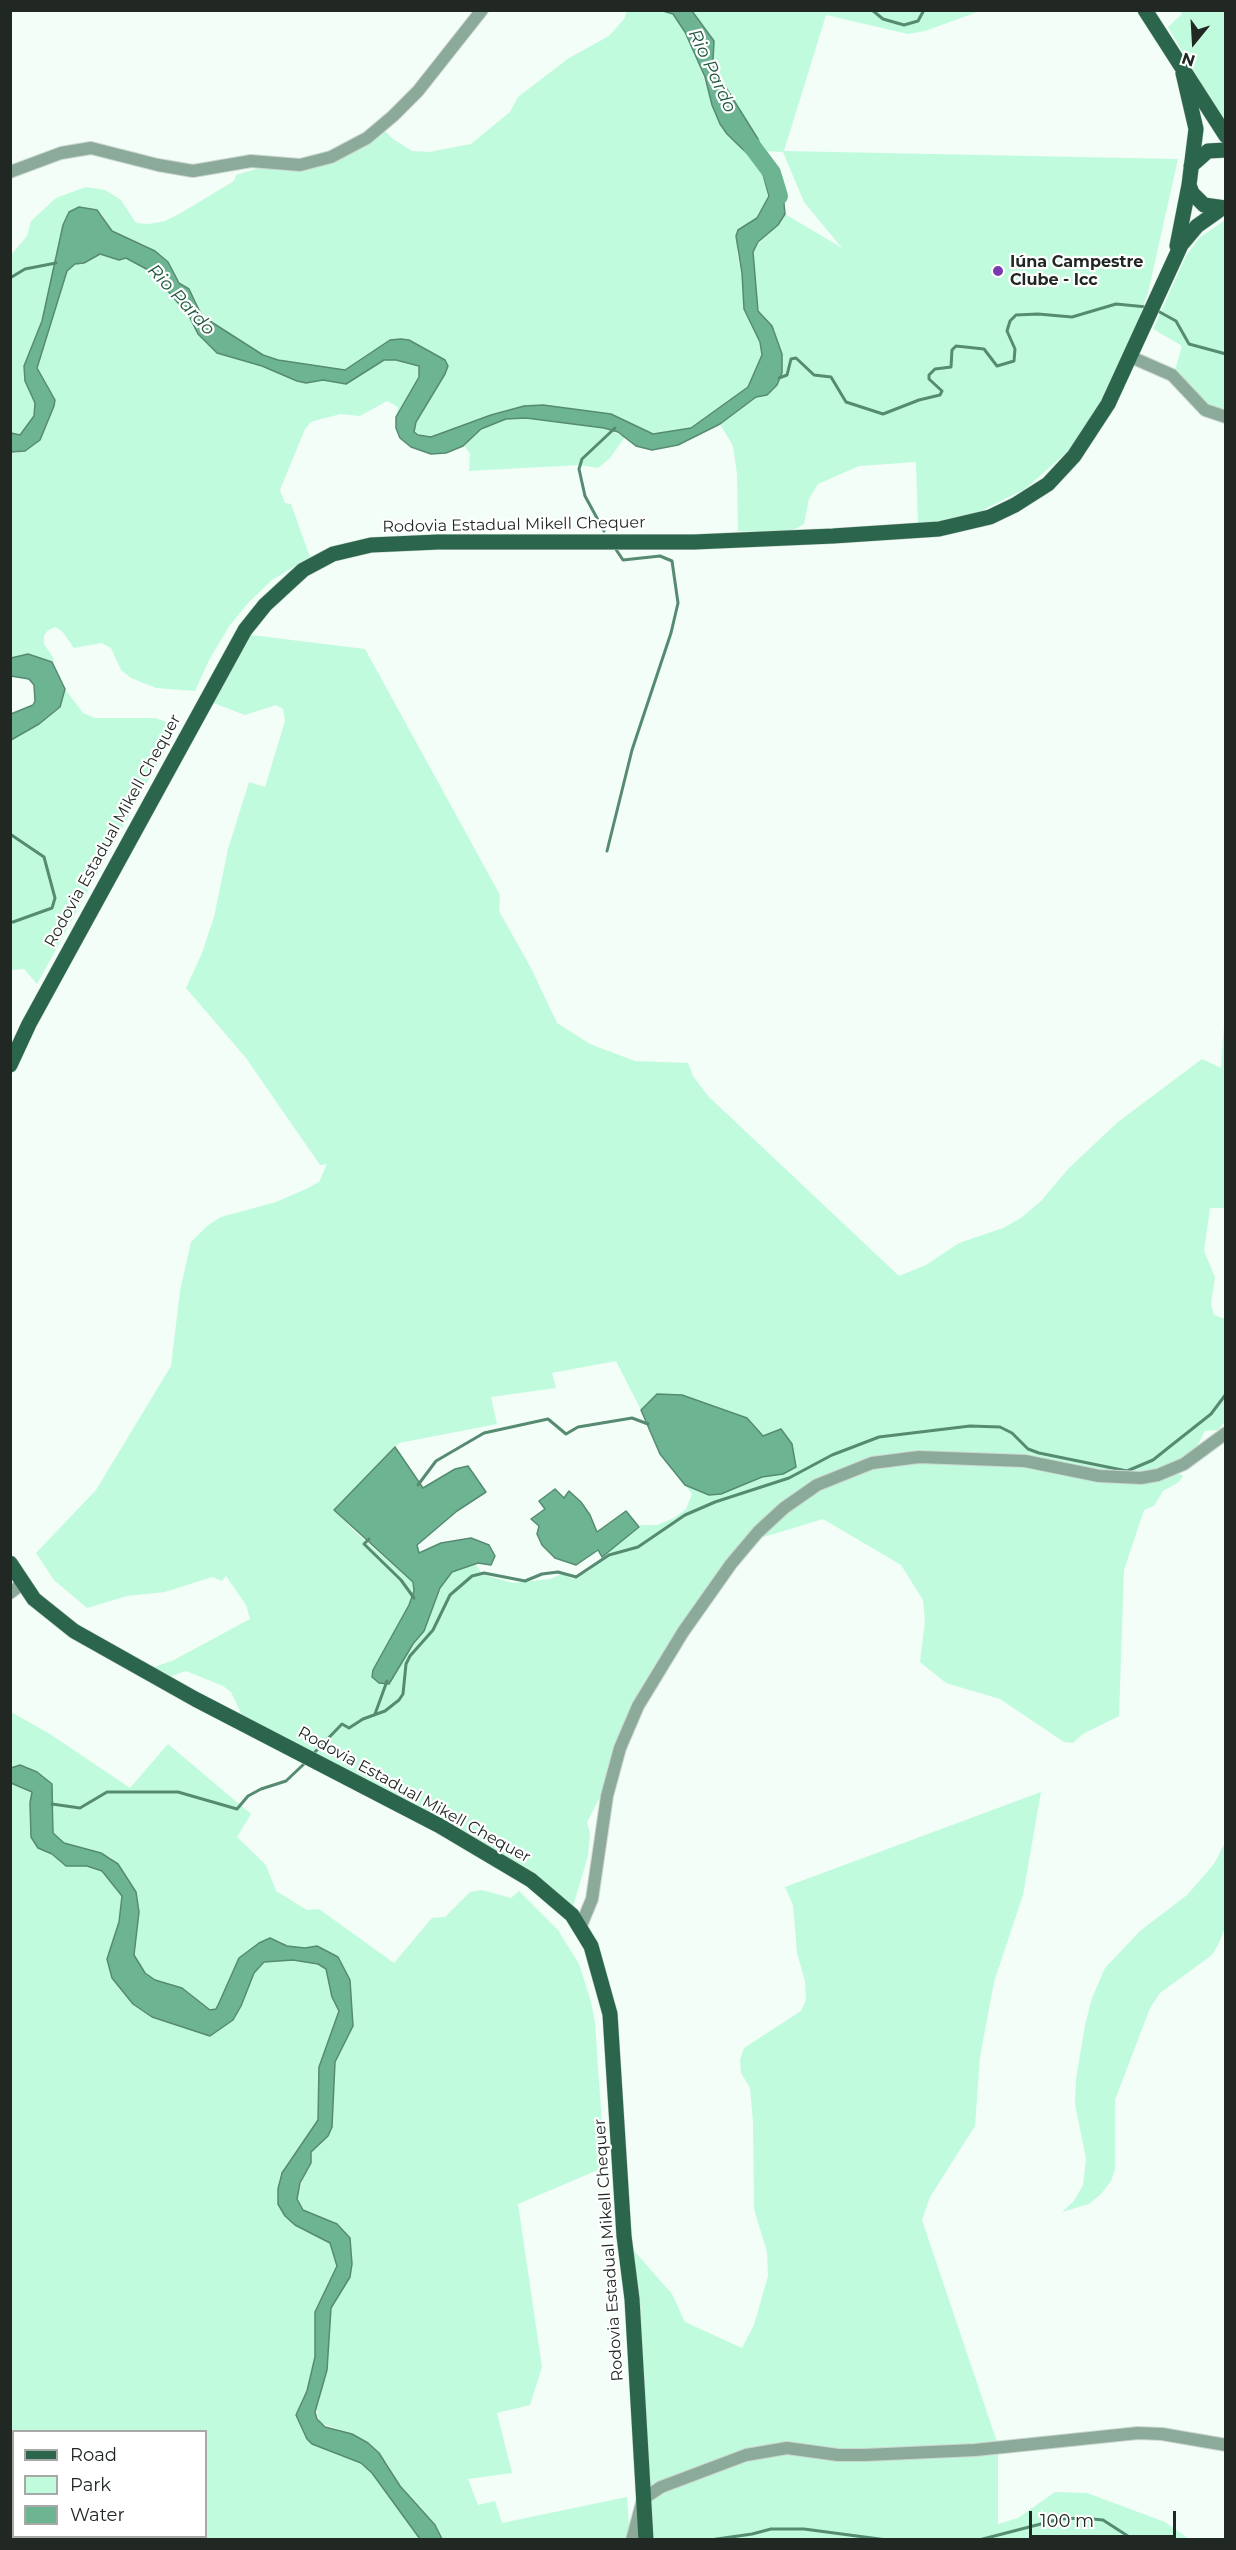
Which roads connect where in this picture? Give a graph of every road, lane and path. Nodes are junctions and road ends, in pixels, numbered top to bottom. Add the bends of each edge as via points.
1 (482, 10) edge
2 (1145, 10) edge
3 (1184, 73) junction
4 (1226, 136) edge
5 (1226, 150) edge
6 (1191, 166) junction
7 (10, 172) edge
8 (1189, 185) junction
9 (1223, 209) edge
10 (1174, 257) junction
11 (1131, 357) junction
12 (1226, 417) edge
13 (12, 1058) edge
14 (1226, 1433) edge
15 (10, 1563) edge
16 (16, 1588) edge
17 (580, 1928) junction
18 (1226, 2445) edge
19 (643, 2499) junction
20 (632, 2540) edge
21 (646, 2540) edge

1 - 7 street via 418,91 393,116 367,138 332,157 300,165 251,161 193,171 91,148 61,153
2 - 3 main road
3 - 4 main road
3 - 6 main road via 1196,129
5 - 6 main road via 1208,151
6 - 8 main road
8 - 9 main road via 1204,205
8 - 10 main road
9 - 10 main road via 1192,231
10 - 11 main road, Rodovia Estadual Mikell Chequer
11 - 12 street via 1172,375 1205,410
11 - 13 main road, Rodovia Estadual Mikell Chequer via 1091,432 1048,484 1015,506 969,523 904,531 694,542 371,545 333,554 303,570 245,630
14 - 17 street via 1184,1464 1141,1478 1099,1476 1025,1461 919,1457 872,1462 816,1485 784,1508 731,1564 682,1632 638,1706 620,1748 607,1797 592,1899
15 - 16 main road, Rodovia Estadual Mikell Chequer
16 - 17 main road, Rodovia Estadual Mikell Chequer via 74,1631 195,1699 440,1826 531,1880 559,1902
17 - 19 main road, Rodovia Estadual Mikell Chequer via 591,1946 610,2014
18 - 19 street via 1138,2433 975,2450 865,2455 787,2448 746,2455 677,2479
19 - 20 street
19 - 21 main road, Rodovia Estadual Mikell Chequer

